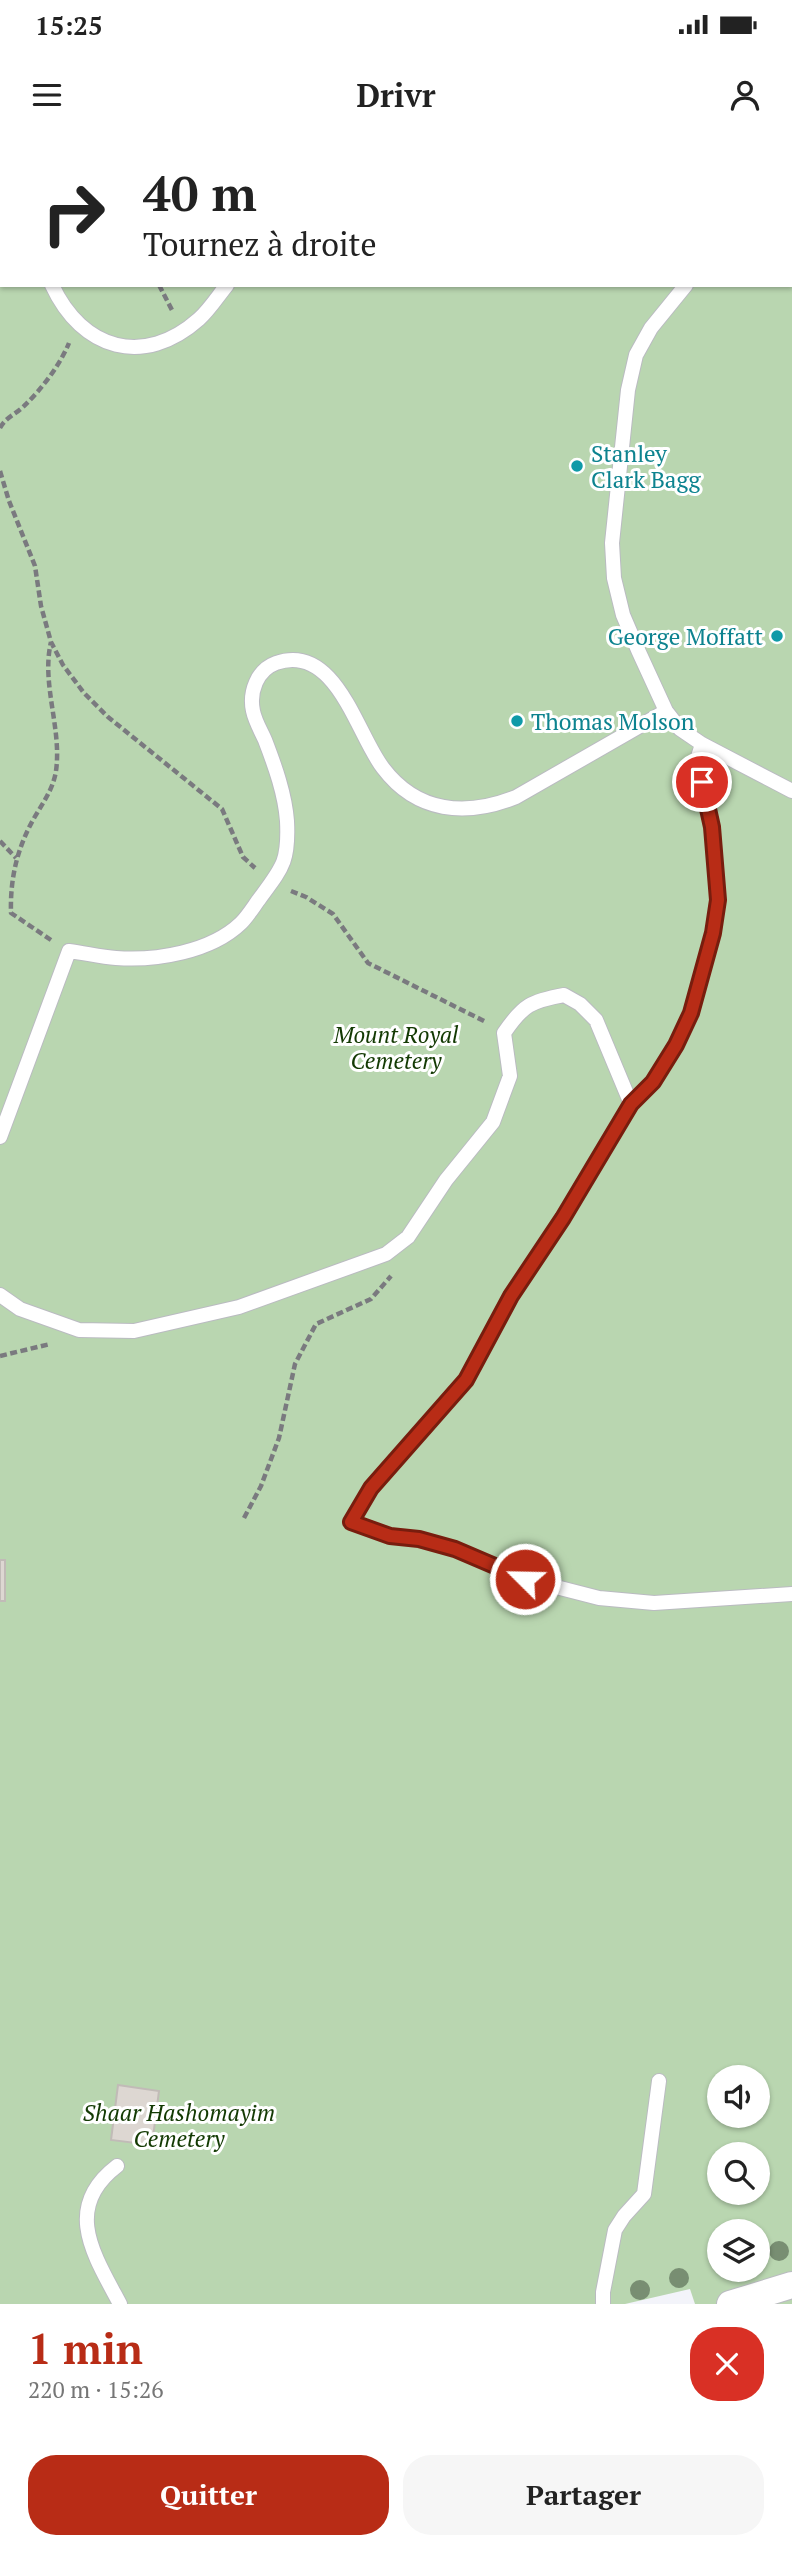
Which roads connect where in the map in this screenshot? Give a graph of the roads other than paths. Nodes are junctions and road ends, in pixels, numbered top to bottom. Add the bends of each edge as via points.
1 (53, 287) edge
2 (225, 287) edge
3 (684, 287) edge
4 (666, 711) junction
5 (702, 744) junction
6 (792, 791) edge
7 (631, 1104) junction
8 (0, 1138) edge
9 (0, 1295) edge
10 (792, 1594) edge
11 (659, 2081) dead end
12 (117, 2166) dead end
13 (792, 2285) edge
14 (120, 2304) edge
15 (603, 2304) edge
16 (730, 2304) edge

1 - 2 lane via 59,301 87,331 122,348 150,344 183,331
3 - 4 lane via 636,355 628,390 612,544 623,615
4 - 5 lane via 680,729
4 - 8 lane via 526,792 496,805 456,809 418,799 400,787 382,767 341,692 325,674 293,659 274,664 260,674 252,692 253,712 277,772 287,819 287,857 272,883 240,923 218,939 192,949 134,959 69,951
5 - 6 lane
5 - 7 lane via 697,760 717,866 713,933 691,1013 676,1045 653,1082
7 - 9 lane via 596,1020 564,995 542,999 520,1010 504,1033 510,1076 493,1122 408,1237 386,1254 239,1307 134,1331 79,1330 20,1308
7 - 10 lane via 511,1296 466,1380 371,1488 351,1522 390,1536 455,1549 525,1579 599,1598 654,1603
11 - 15 lane via 644,2194 615,2230
12 - 14 lane via 101,2178 86,2217 88,2241
13 - 16 street

